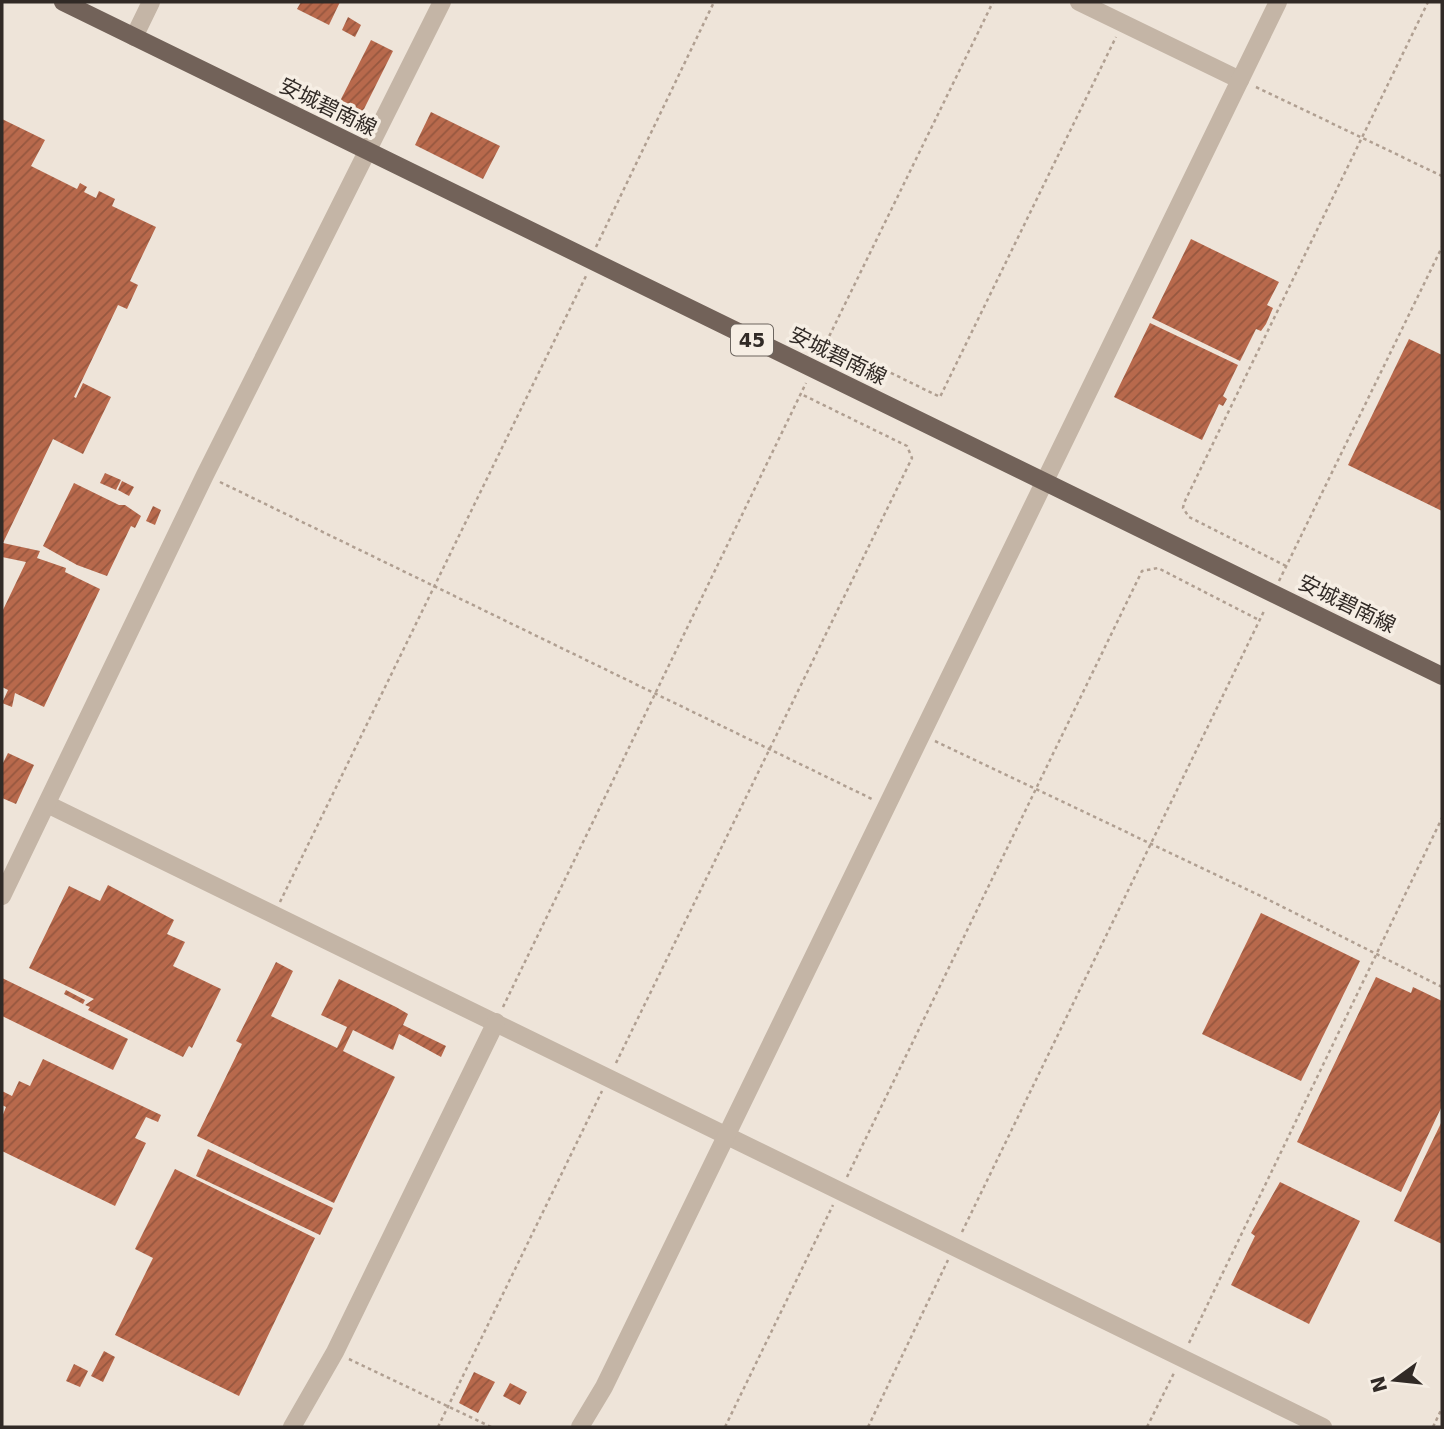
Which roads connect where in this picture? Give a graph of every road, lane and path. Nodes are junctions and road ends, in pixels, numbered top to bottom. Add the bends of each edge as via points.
1 (63, 2) edge
2 (151, 2) edge
3 (442, 2) edge
4 (714, 2) edge
5 (993, 2) edge
6 (1079, 2) edge
7 (1278, 2) edge
8 (1428, 2) edge
9 (1123, 23) junction
10 (134, 37) junction
11 (1240, 80) junction
12 (1361, 137) junction
13 (368, 152) junction
14 (1442, 176) edge
15 (1442, 247) edge
16 (591, 261) junction
17 (828, 342) junction
18 (813, 369) junction
19 (801, 394) junction
20 (205, 475) junction
21 (1045, 482) junction
22 (1286, 566) junction
23 (435, 586) junction
24 (1273, 593) junction
25 (1259, 620) junction
26 (1442, 676) edge
27 (656, 696) junction
28 (922, 735) junction
29 (768, 750) junction
30 (1035, 788) junction
31 (47, 804) junction
32 (888, 806) junction
33 (1442, 818) edge
34 (1152, 845) junction
35 (2, 897) edge
36 (274, 914) junction
37 (1376, 955) junction
38 (1442, 987) edge
39 (496, 1023) junction
40 (609, 1078) junction
41 (726, 1137) junction
42 (840, 1191) junction
43 (954, 1248) junction
44 (335, 1352) junction
45 (1181, 1359) junction
46 (448, 1407) junction
47 (1442, 1408) edge
48 (292, 1427) edge
49 (438, 1427) edge
50 (491, 1427) edge
51 (580, 1427) edge
52 (725, 1427) edge
53 (868, 1427) edge
54 (1147, 1427) edge
55 (1323, 1427) edge
56 (1433, 1427) edge

1 - 10 main road, 安城碧南線 / 45
2 - 10 street
3 - 13 street
4 - 16 path
5 - 17 path
6 - 9 street
7 - 11 street
8 - 12 path
9 - 11 street
9 - 17 path via 940,397
10 - 13 main road, 安城碧南線 / 45
11 - 12 path
11 - 21 street
12 - 14 path
12 - 22 path via 1183,508 1189,517
13 - 16 main road, 安城碧南線 / 45
13 - 20 street
15 - 22 path
16 - 18 main road, 安城碧南線 / 45
16 - 23 path via 585,282
17 - 18 path
18 - 19 path
18 - 21 main road, 安城碧南線 / 45
19 - 27 path
19 - 29 path via 907,446 912,458
20 - 23 path
20 - 31 street
21 - 24 main road, 安城碧南線 / 45
21 - 28 street
22 - 24 path
23 - 27 path
23 - 36 path
24 - 25 path
24 - 26 main road, 安城碧南線 / 45
25 - 30 path via 1158,568 1142,571
25 - 34 path
27 - 29 path
27 - 39 path
28 - 30 path
28 - 32 street
29 - 32 path
29 - 40 path
30 - 34 path
30 - 42 path
31 - 35 street
31 - 36 street
32 - 41 street
33 - 37 path
34 - 37 path
34 - 43 path
36 - 39 street
37 - 38 path
37 - 45 path
39 - 40 street
39 - 44 street
40 - 41 street
40 - 46 path
41 - 42 street
41 - 51 street
42 - 43 street
42 - 52 path
43 - 45 street
43 - 53 path
44 - 46 path
44 - 48 street
45 - 54 path
45 - 55 street
46 - 49 path
46 - 50 path
47 - 56 path

